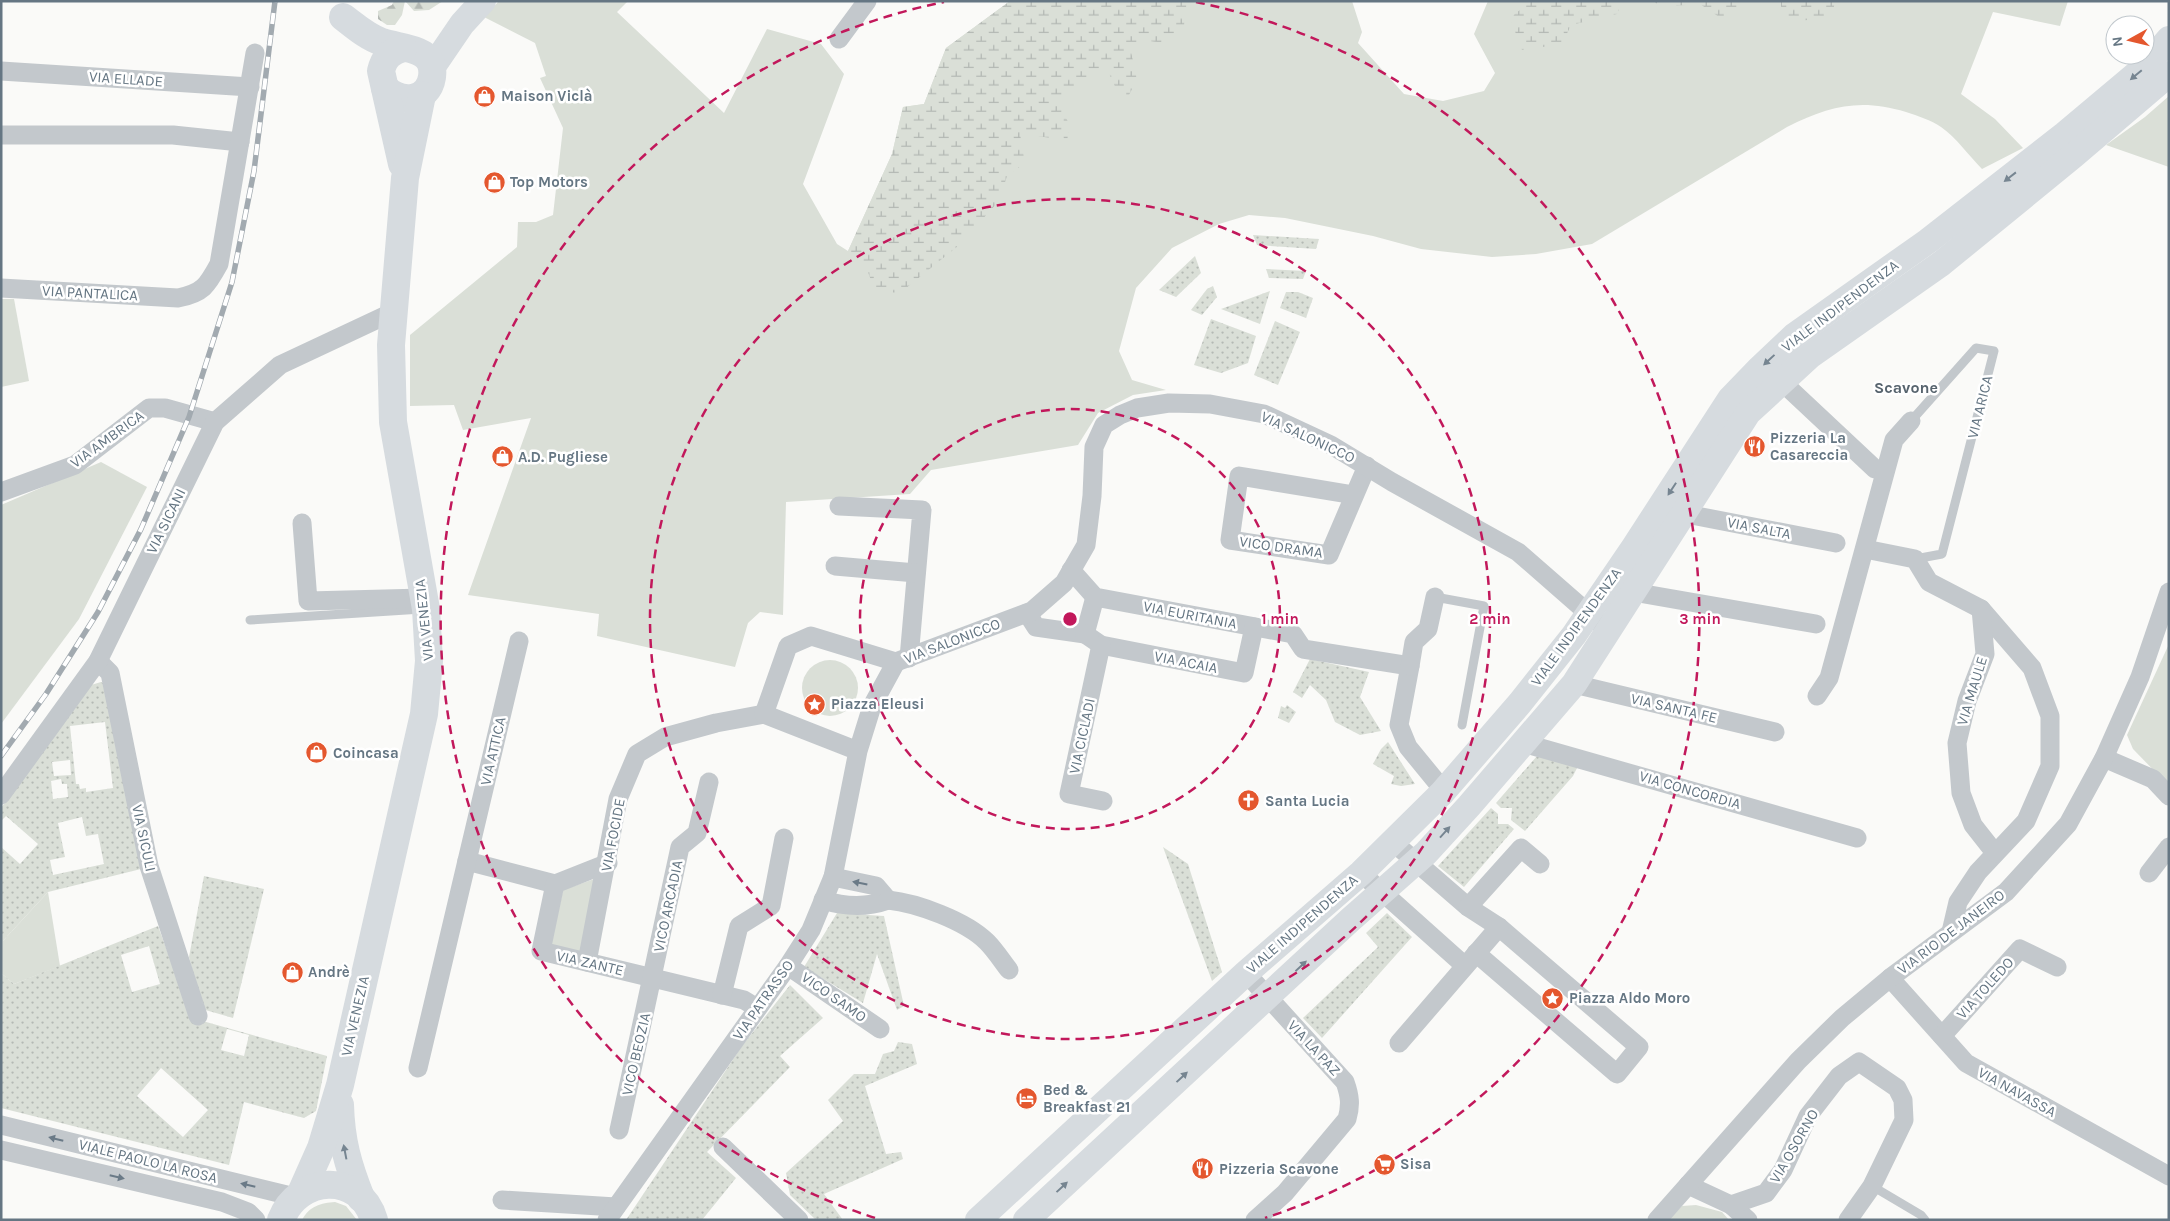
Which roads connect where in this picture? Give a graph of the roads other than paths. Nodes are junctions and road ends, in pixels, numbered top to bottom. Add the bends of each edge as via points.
1 (483, 1) edge
2 (866, 1) edge
3 (337, 9) edge
4 (462, 24) junction
5 (839, 39) dead end
6 (2169, 39) edge
7 (407, 48) junction
8 (255, 53) dead end
9 (432, 68) junction
10 (1, 71) edge
11 (2169, 74) edge
12 (383, 84) junction
13 (250, 87) junction
14 (422, 94) junction
15 (1, 135) edge
16 (240, 142) junction
17 (404, 178) junction
18 (1, 288) edge
19 (392, 312) junction
20 (1780, 381) junction
21 (1911, 421) joint
22 (215, 422) junction
23 (1367, 466) junction
24 (1886, 471) junction
25 (1, 492) edge
26 (1354, 495) junction
27 (839, 506) dead end
28 (1681, 514) junction
29 (302, 523) dead end
30 (1836, 543) dead end
31 (1865, 549) junction
32 (1915, 559) junction
33 (835, 566) dead end
34 (1071, 570) junction
35 (916, 573) junction
36 (1632, 592) junction
37 (2169, 592) edge
38 (1095, 597) junction
39 (1435, 597) joint
40 (425, 604) junction
41 (1981, 609) junction
42 (1027, 613) junction
43 (1588, 614) junction
44 (250, 620) dead end
45 (1816, 624) dead end
46 (2164, 625) edge
47 (1254, 627) junction
48 (1609, 631) junction
49 (1085, 634) junction
50 (519, 640) dead end
51 (1101, 646) junction
52 (903, 660) junction
53 (98, 661) junction
54 (1410, 666) junction
55 (1574, 684) junction
56 (1817, 696) dead end
57 (764, 714) junction
58 (1462, 725) dead end
59 (1775, 732) dead end
60 (1523, 743) junction
61 (858, 751) junction
62 (2104, 758) junction
63 (709, 782) dead end
64 (1444, 791) junction
65 (1, 795) edge
66 (2169, 796) edge
67 (1103, 801) dead end
68 (784, 838) dead end
69 (1857, 838) dead end
70 (1393, 842) junction
71 (2169, 847) edge
72 (1995, 853) junction
73 (467, 860) junction
74 (1416, 862) junction
75 (608, 863) junction
76 (1540, 864) dead end
77 (1361, 873) junction
78 (2150, 873) dead end
79 (833, 877) junction
80 (555, 884) junction
81 (1382, 892) junction
82 (823, 900) junction
83 (888, 900) junction
84 (1468, 907) junction
85 (1499, 927) junction
86 (1951, 932) junction
87 (587, 962) junction
88 (1466, 964) junction
89 (788, 966) junction
90 (2057, 967) dead end
91 (1009, 970) dead end
92 (1246, 972) junction
93 (653, 978) junction
94 (1890, 978) junction
95 (722, 995) junction
96 (1268, 998) junction
97 (757, 1008) junction
98 (198, 1016) dead end
99 (880, 1029) dead end
100 (1942, 1036) junction
101 (1399, 1043) dead end
102 (418, 1068) dead end
103 (340, 1085) junction
104 (1, 1125) edge
105 (21, 1130) junction
106 (619, 1130) dead end
107 (723, 1147) dead end
108 (9, 1152) edge
109 (2169, 1176) edge
110 (1688, 1185) junction
111 (1872, 1186) junction
112 (298, 1194) junction
113 (502, 1200) dead end
114 (1731, 1205) junction
115 (367, 1207) edge
116 (612, 1214) edge
117 (256, 1220) edge
118 (281, 1220) edge
119 (391, 1220) edge
120 (799, 1220) edge
121 (978, 1220) edge
122 (1026, 1220) edge
123 (1255, 1220) edge
124 (1658, 1220) edge
125 (1748, 1220) edge
126 (1848, 1220) edge
127 (1925, 1220) edge

1 - 4 street
2 - 5 street
3 - 7 main road via 381,42
3 - 12 main road
4 - 7 street via 442,37
4 - 9 street
6 -> 43 street, VIALE INDIPENDENZA via 2146,66 2065,134 1928,241 1795,336 1758,370 1730,399
7 - 9 main road via 424,54
7 - 12 main road via 386,58 381,71
8 - 13 street
9 - 14 main road via 430,84
10 - 13 street, VIA ELLADE
11 - 20 street, VIALE INDIPENDENZA via 1942,263 1811,355
12 - 14 main road via 399,98 408,99
12 - 17 main road
13 - 16 street
14 - 17 main road
15 - 16 street via 172,136
16 - 18 street, VIA PANTALICA via 219,264 208,284 195,295 178,298
17 - 19 main road, VIA VENEZIA
19 - 22 street, VIA SICANI via 280,365
19 - 40 main road, VIA VENEZIA via 393,422
20 - 24 street via 1875,469
20 - 28 street, VIALE INDIPENDENZA via 1748,412
21 - 24 street, VIA ARICA via 1894,440
21 - 32 lane, VIA ARICA via 1976,348 1994,352 1942,554
22 - 25 street, VIA AMBRICA via 165,408 149,408 75,466
22 - 53 street, VIA SICANI
23 - 26 street, VICO DRAMA
23 - 34 street, VIA SALONICCO via 1331,445 1264,414 1210,404 1169,403 1137,408 1104,425 1094,447 1086,545
23 - 43 street, VIA SALONICCO via 1518,552
24 - 31 street, VIA ARICA
26 - 26 street, VICO DRAMA via 1239,476 1230,540 1329,555
27 - 35 street via 922,510
28 - 30 street, VIA SALTA
28 - 36 street, VIALE INDIPENDENZA
29 - 40 street via 308,601
31 - 32 street, VIA ARICA
31 - 56 street, VIA ARICA via 1829,678
32 - 41 street via 1929,582
33 - 35 street
34 - 38 street
34 - 42 street, VIA SALONICCO via 1064,583
35 - 52 street
36 - 45 street
36 - 48 street, VIALE INDIPENDENZA
37 - 46 street, VIA RIO DE JANEIRO
38 - 47 street, VIA EURITANIA
38 - 49 street
39 - 54 street via 1428,629 1414,642
39 - 58 lane via 1484,606
40 - 44 lane
40 - 103 main road, VIA VENEZIA via 429,661 424,714
41 - 72 street, VIA MAULE via 1985,654 1967,701 1957,743 1961,793 1973,825
41 - 72 street via 2032,668 2050,716 2050,766 2026,821
42 - 49 street, VIA ACAIA via 1036,627
42 - 52 street, VIA SALONICCO
43 - 48 street, VIA SALONICCO
43 - 64 street, VIALE INDIPENDENZA via 1520,703
46 - 62 street, VIA RIO DE JANEIRO
47 - 51 street, VIA ACAIA via 1244,673
47 - 54 street, VIA EURITANIA via 1293,634 1303,649
48 - 55 street, VIALE INDIPENDENZA
49 - 51 street, VIA ACAIA
50 - 73 street, VIA ATTICA
51 - 67 street, VIA CICLADI via 1069,794
52 - 57 street via 811,636 788,646
52 - 61 street via 872,706
53 - 65 street, VIA SICANI
53 - 98 street, VIA SICULI via 110,672 149,866
54 - 64 street via 1399,725 1408,747
55 - 59 street, VIA SANTA FE
55 - 60 street, VIALE INDIPENDENZA
57 - 61 street
57 - 75 street, VIA FOCIDE via 665,737 637,754 618,798
60 - 69 street, VIA CONCORDIA
74 -> 60 street, VIALE INDIPENDENZA
61 - 79 street, VIA PATRASSO
62 - 66 street via 2153,779
62 - 86 street, VIA RIO DE JANEIRO via 2068,824 2044,852 2006,892
63 - 93 street, VICO ARCADIA via 698,833 680,847
64 - 70 street, VIALE INDIPENDENZA
68 - 95 street via 771,906 739,926
70 - 74 street
70 - 77 street, VIALE INDIPENDENZA
71 - 78 street
72 - 86 street via 1958,902
73 - 80 street
73 - 102 street, VIA ATTICA
74 - 81 street, VIALE INDIPENDENZA
74 - 84 street
75 - 80 street
75 - 87 street, VIA FOCIDE
76 - 84 street via 1521,848
77 - 81 street
77 - 92 street, VIALE INDIPENDENZA
79 - 82 street, VIA PATRASSO
83 -> 79 street via 876,886
80 - 87 street, VIA ZANTE via 542,951
81 - 88 street
96 -> 81 street, VIALE INDIPENDENZA
82 - 83 street via 838,905 871,906
82 - 89 street, VIA PATRASSO via 811,930
83 - 91 street via 952,919 986,941
84 - 85 street
85 - 88 street
85 - 88 street via 1639,1047 1616,1074
86 - 94 street, VIA RIO DE JANEIRO
87 - 93 street, VIA ZANTE
88 - 101 street
89 - 97 street, VIA PATRASSO
89 - 99 street, VICO SAMO
90 - 100 street, VIA TOLEDO via 2020,949
92 - 96 street, VIA LA PAZ
92 - 121 street, VIALE INDIPENDENZA
93 - 95 street, VIA ZANTE
93 - 106 street, VICO BEOZIA
94 - 100 street, VIA NAVASSA
94 - 110 street, VIA RIO DE JANEIRO via 1798,1061
95 - 97 street, VIA ZANTE via 744,1000
122 -> 96 street, VIALE INDIPENDENZA
96 - 123 street, VIA LA PAZ via 1345,1082 1350,1094 1350,1107 1347,1119 1285,1193
97 - 116 street, VIA PATRASSO
100 - 109 street, VIA NAVASSA via 1966,1063
103 - 112 main road via 321,1148
115 -> 103 main road via 347,1161 341,1133
104 - 105 street, VIALE PAOLO LA ROSA
105 - 108 street
112 -> 105 street, VIALE PAOLO LA ROSA
107 - 120 street
108 -> 117 street, VIALE PAOLO LA ROSA via 222,1202 248,1212
110 - 114 street
110 - 124 street, VIA RIO DE JANEIRO
111 - 114 street, VIA OSORNO via 1904,1120 1903,1100 1897,1088 1860,1062 1839,1076 1808,1116 1783,1170 1766,1193
111 - 126 street, VIA OSORNO
111 - 127 lane
112 - 115 main road via 316,1186 332,1185 352,1191
112 - 118 main road
113 - 116 street
114 - 125 street
115 - 119 street

